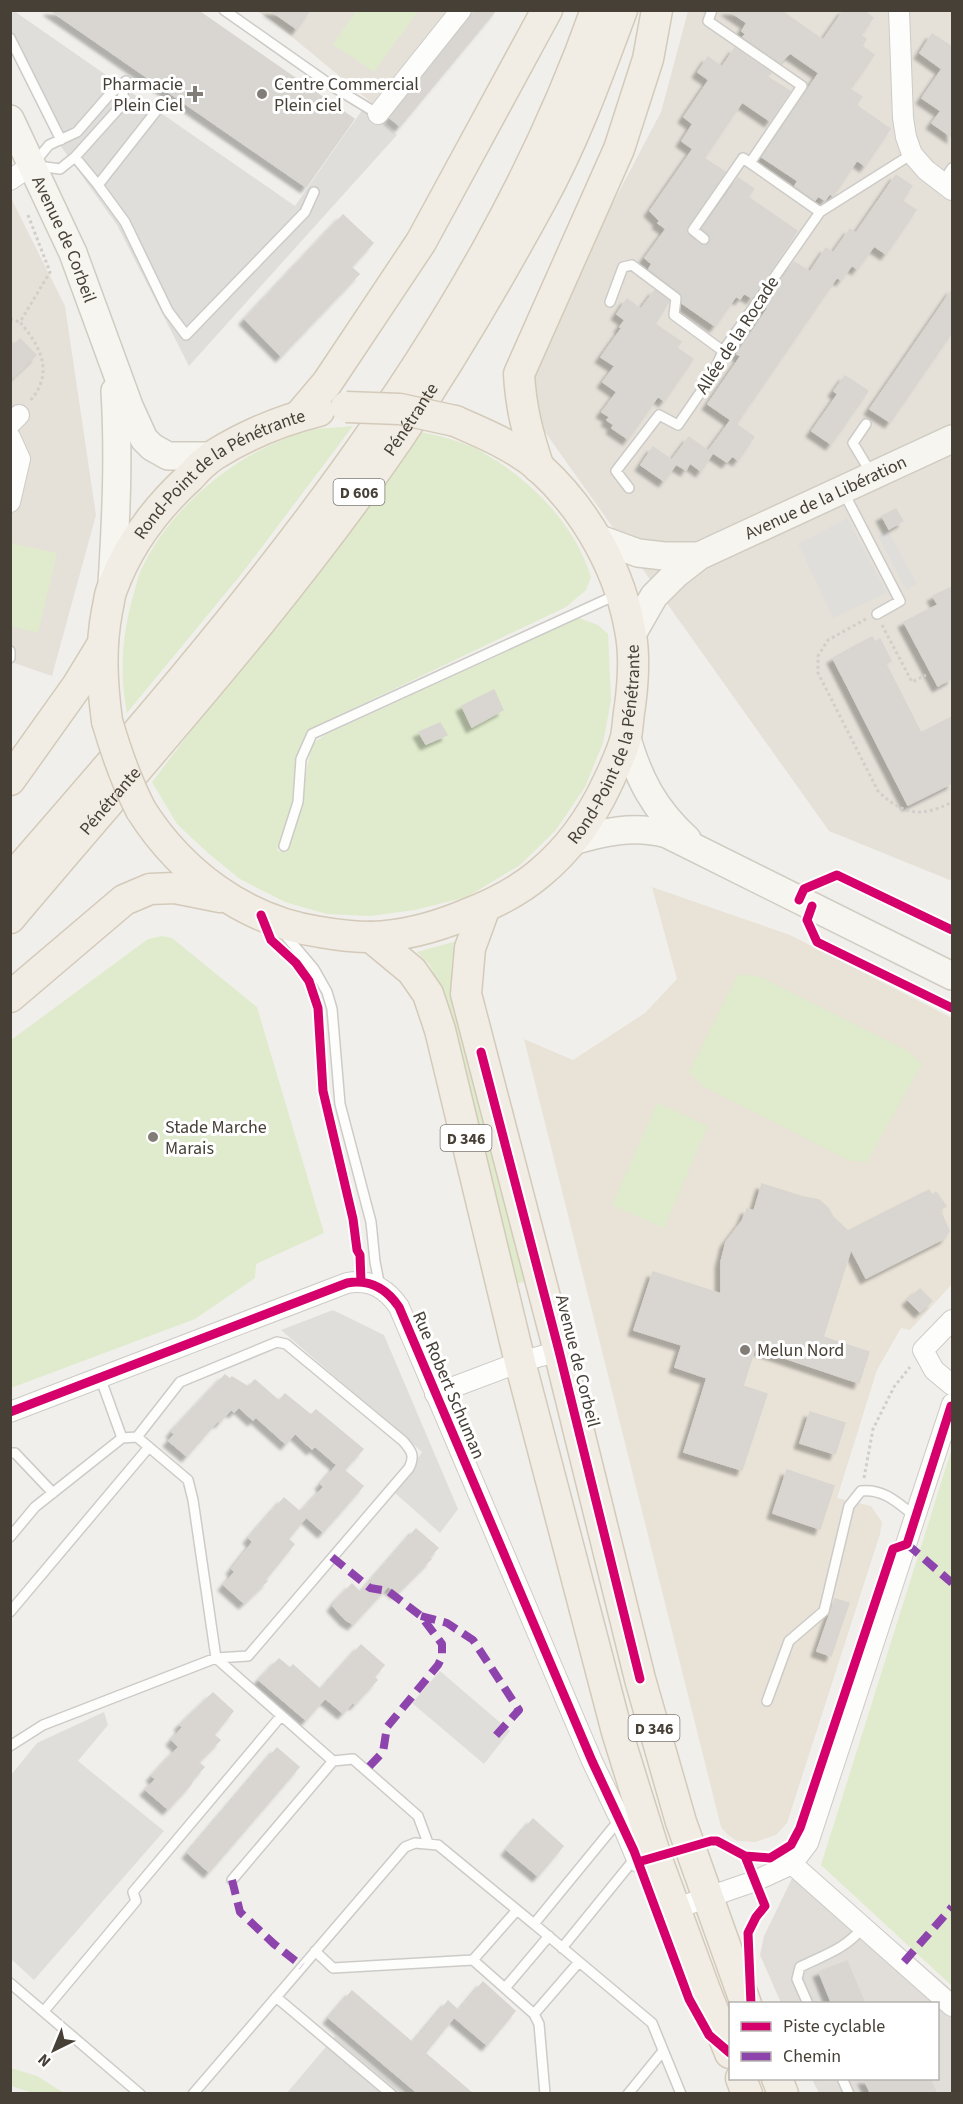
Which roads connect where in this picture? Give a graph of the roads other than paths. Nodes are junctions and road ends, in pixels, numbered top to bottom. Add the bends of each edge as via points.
1 (461, 10) edge
2 (547, 10) edge
3 (597, 10) edge
4 (622, 10) edge
5 (657, 10) edge
6 (712, 10) edge
7 (899, 10) edge
8 (228, 12) edge
9 (10, 38) edge
10 (161, 105) dead end
11 (378, 114) joint
12 (10, 119) edge
13 (61, 141) junction
14 (912, 154) junction
15 (75, 157) junction
16 (750, 163) junction
17 (21, 172) edge
18 (949, 180) edge
19 (98, 184) junction
20 (314, 192) dead end
21 (820, 212) junction
22 (704, 238) dead end
23 (609, 302) dead end
24 (723, 351) junction
25 (113, 360) junction
26 (299, 416) junction
27 (866, 424) dead end
28 (10, 437) edge
29 (952, 439) edge
30 (212, 456) junction
31 (539, 468) junction
32 (872, 475) junction
33 (629, 488) dead end
34 (842, 489) junction
35 (10, 502) edge
36 (597, 538) junction
37 (699, 556) junction
38 (111, 590) junction
39 (620, 593) junction
40 (877, 614) road end
41 (631, 636) junction
42 (102, 645) junction
43 (10, 651) edge
44 (10, 658) edge
45 (626, 735) junction
46 (10, 780) edge
47 (570, 842) junction
48 (284, 846) dead end
49 (697, 848) junction
50 (10, 880) edge
51 (228, 899) junction
52 (485, 907) junction
53 (10, 918) edge
54 (282, 924) junction
55 (371, 937) junction
56 (952, 976) edge
57 (10, 997) edge
58 (380, 1287) junction
59 (952, 1320) edge
60 (559, 1351) junction
61 (520, 1362) junction
62 (100, 1377) junction
63 (952, 1385) edge
64 (435, 1394) junction
65 (952, 1404) edge
66 (10, 1412) edge
67 (137, 1437) junction
68 (122, 1438) junction
69 (149, 1447) junction
70 (10, 1453) edge
71 (53, 1493) junction
72 (916, 1517) junction
73 (10, 1537) edge
74 (10, 1612) edge
75 (216, 1658) junction
76 (767, 1701) dead end
77 (281, 1716) junction
78 (10, 1746) edge
79 (333, 1761) junction
80 (620, 1819) junction
81 (428, 1843) junction
82 (637, 1859) joint
83 (792, 1864) junction
84 (232, 1880) dead end
85 (707, 1898) junction
86 (674, 1909) junction
87 (518, 1910) junction
88 (534, 1924) junction
89 (863, 1927) junction
90 (549, 1936) junction
91 (562, 1948) junction
92 (315, 1951) junction
93 (473, 1960) junction
94 (579, 1962) junction
95 (10, 1983) edge
96 (505, 1988) junction
97 (276, 1997) junction
98 (745, 2002) edge
99 (807, 2002) edge
100 (952, 2006) edge
101 (44, 2011) junction
102 (534, 2014) junction
103 (729, 2050) edge
104 (663, 2051) junction
105 (741, 2080) edge
106 (777, 2080) edge
107 (842, 2080) edge
108 (140, 2094) edge
109 (193, 2094) edge
110 (391, 2094) edge
111 (544, 2094) edge
112 (628, 2094) edge
113 (681, 2094) edge
114 (747, 2094) edge
115 (783, 2094) edge
116 (849, 2094) edge

1 - 11 street
2 - 26 main road via 421,242 327,383
3 - 50 main road, Pénétrante / D 606 via 559,104 504,217 368,441 267,576 173,692
4 - 53 main road, Pénétrante / D 606 via 584,110 543,197 399,437 250,635
5 - 31 main road via 648,59 619,149 519,374 520,403
6 - 16 lane via 708,21 802,86
7 - 14 street via 903,118
8 - 11 lane
9 - 13 lane
10 - 19 lane
12 - 17 main road, Avenue de Corbeil
13 - 15 lane via 76,132 126,81 120,107
13 - 17 lane via 49,145
14 - 18 street via 926,170
14 - 21 lane, Allée de la Rocade
15 - 17 lane via 60,169
15 - 19 lane
16 - 21 lane
16 - 22 lane via 742,158 693,230
17 - 25 main road, Avenue de Corbeil via 73,253
19 - 20 lane via 125,222 168,311 186,335 305,212
21 - 24 lane, Allée de la Rocade
23 - 24 lane via 623,267 632,265 676,298 674,315
24 - 33 lane, Allée de la Rocade via 713,374 678,425 659,415 616,471
25 - 30 main road, Avenue de Corbeil via 148,444 168,456
25 - 38 main road, Avenue de Corbeil via 118,479
26 - 30 main road, Rond-Point de la Pénétrante via 254,433
26 - 31 main road, Rond-Point de la Pénétrante, bridge via 346,407 400,409 456,422 498,440
27 - 32 lane via 854,443
28 - 35 street via 20,459
29 - 32 main road, Avenue de la Libération
30 - 38 main road, Rond-Point de la Pénétrante via 148,520
31 - 36 main road, Rond-Point de la Pénétrante
32 - 34 main road, Avenue de la Libération
34 - 37 main road, Avenue de la Libération
34 - 40 lane via 900,601
36 - 37 main road, Avenue de la Libération via 638,553
36 - 39 main road, Rond-Point de la Pénétrante
37 - 41 main road, Avenue de la Libération via 654,596
38 - 42 main road, Rond-Point de la Pénétrante
39 - 41 main road, Rond-Point de la Pénétrante
39 - 48 lane via 312,734 301,759 298,802
41 - 45 main road, Rond-Point de la Pénétrante via 633,677
42 - 46 main road
42 - 51 main road, Rond-Point de la Pénétrante, bridge via 107,721 128,785 152,828 173,853
43 - 44 lane
45 - 47 main road, Rond-Point de la Pénétrante via 600,799
45 - 49 main road via 651,798
47 - 49 main road via 598,833 639,829 667,834
47 - 52 main road, Rond-Point de la Pénétrante via 540,873 515,892
49 - 56 main road
51 - 54 main road, Rond-Point de la Pénétrante
51 - 57 main road via 175,888 150,888 124,900
52 - 55 main road, Rond-Point de la Pénétrante via 439,925
52 - 60 main road, Avenue de Corbeil / D 346 via 470,948 466,994
54 - 55 main road, Rond-Point de la Pénétrante
54 - 58 lane via 286,936 314,969 332,1009 340,1104 371,1222
55 - 61 main road, D 346 via 412,971 428,994
58 - 62 street via 347,1283
58 - 64 street, Rue Robert Schuman via 399,1307
59 - 63 street via 923,1350 934,1370
60 - 61 street, Rue Robert Schuman
60 - 85 main road, Avenue de Corbeil / D 346 via 640,1679
61 - 64 street, Rue Robert Schuman
61 - 86 main road, D 346 via 617,1732
62 - 66 street
62 - 68 lane
64 - 80 street, Rue Robert Schuman
65 - 72 street
67 - 68 lane
67 - 69 lane
67 - 75 lane via 180,1382 277,1342 286,1344 404,1441 413,1454 409,1468 248,1656
68 - 71 lane
69 - 74 lane
69 - 75 lane via 188,1480
70 - 71 lane
71 - 73 lane via 35,1507
72 - 76 lane via 884,1493 861,1491 849,1506 824,1611 789,1641
72 - 83 street via 808,1844
75 - 77 lane
75 - 78 lane via 43,1725
77 - 79 lane
77 - 101 lane via 133,1892 136,1901
79 - 81 lane via 353,1759 418,1816
79 - 84 lane
80 - 82 street, Rue Robert Schuman
80 - 88 lane
81 - 87 lane via 438,1845
81 - 92 lane via 405,1847
82 - 91 lane
83 - 85 street
83 - 89 street
85 - 86 street
85 - 98 main road, Avenue de Corbeil / D 346
86 - 103 main road, D 346
87 - 88 lane
87 - 93 lane
88 - 90 lane
89 - 99 lane via 845,1946 800,1967 797,1979
89 - 100 street
90 - 91 lane
90 - 96 lane
91 - 94 lane
92 - 93 lane via 333,1968
92 - 97 lane
93 - 96 lane
94 - 102 lane
94 - 104 lane via 652,2023
95 - 101 lane
96 - 102 lane
97 - 109 lane
97 - 110 lane
101 - 108 lane
102 - 111 lane via 539,2024
104 - 112 lane
104 - 113 lane
105 - 114 main road
106 - 115 main road
107 - 116 lane

